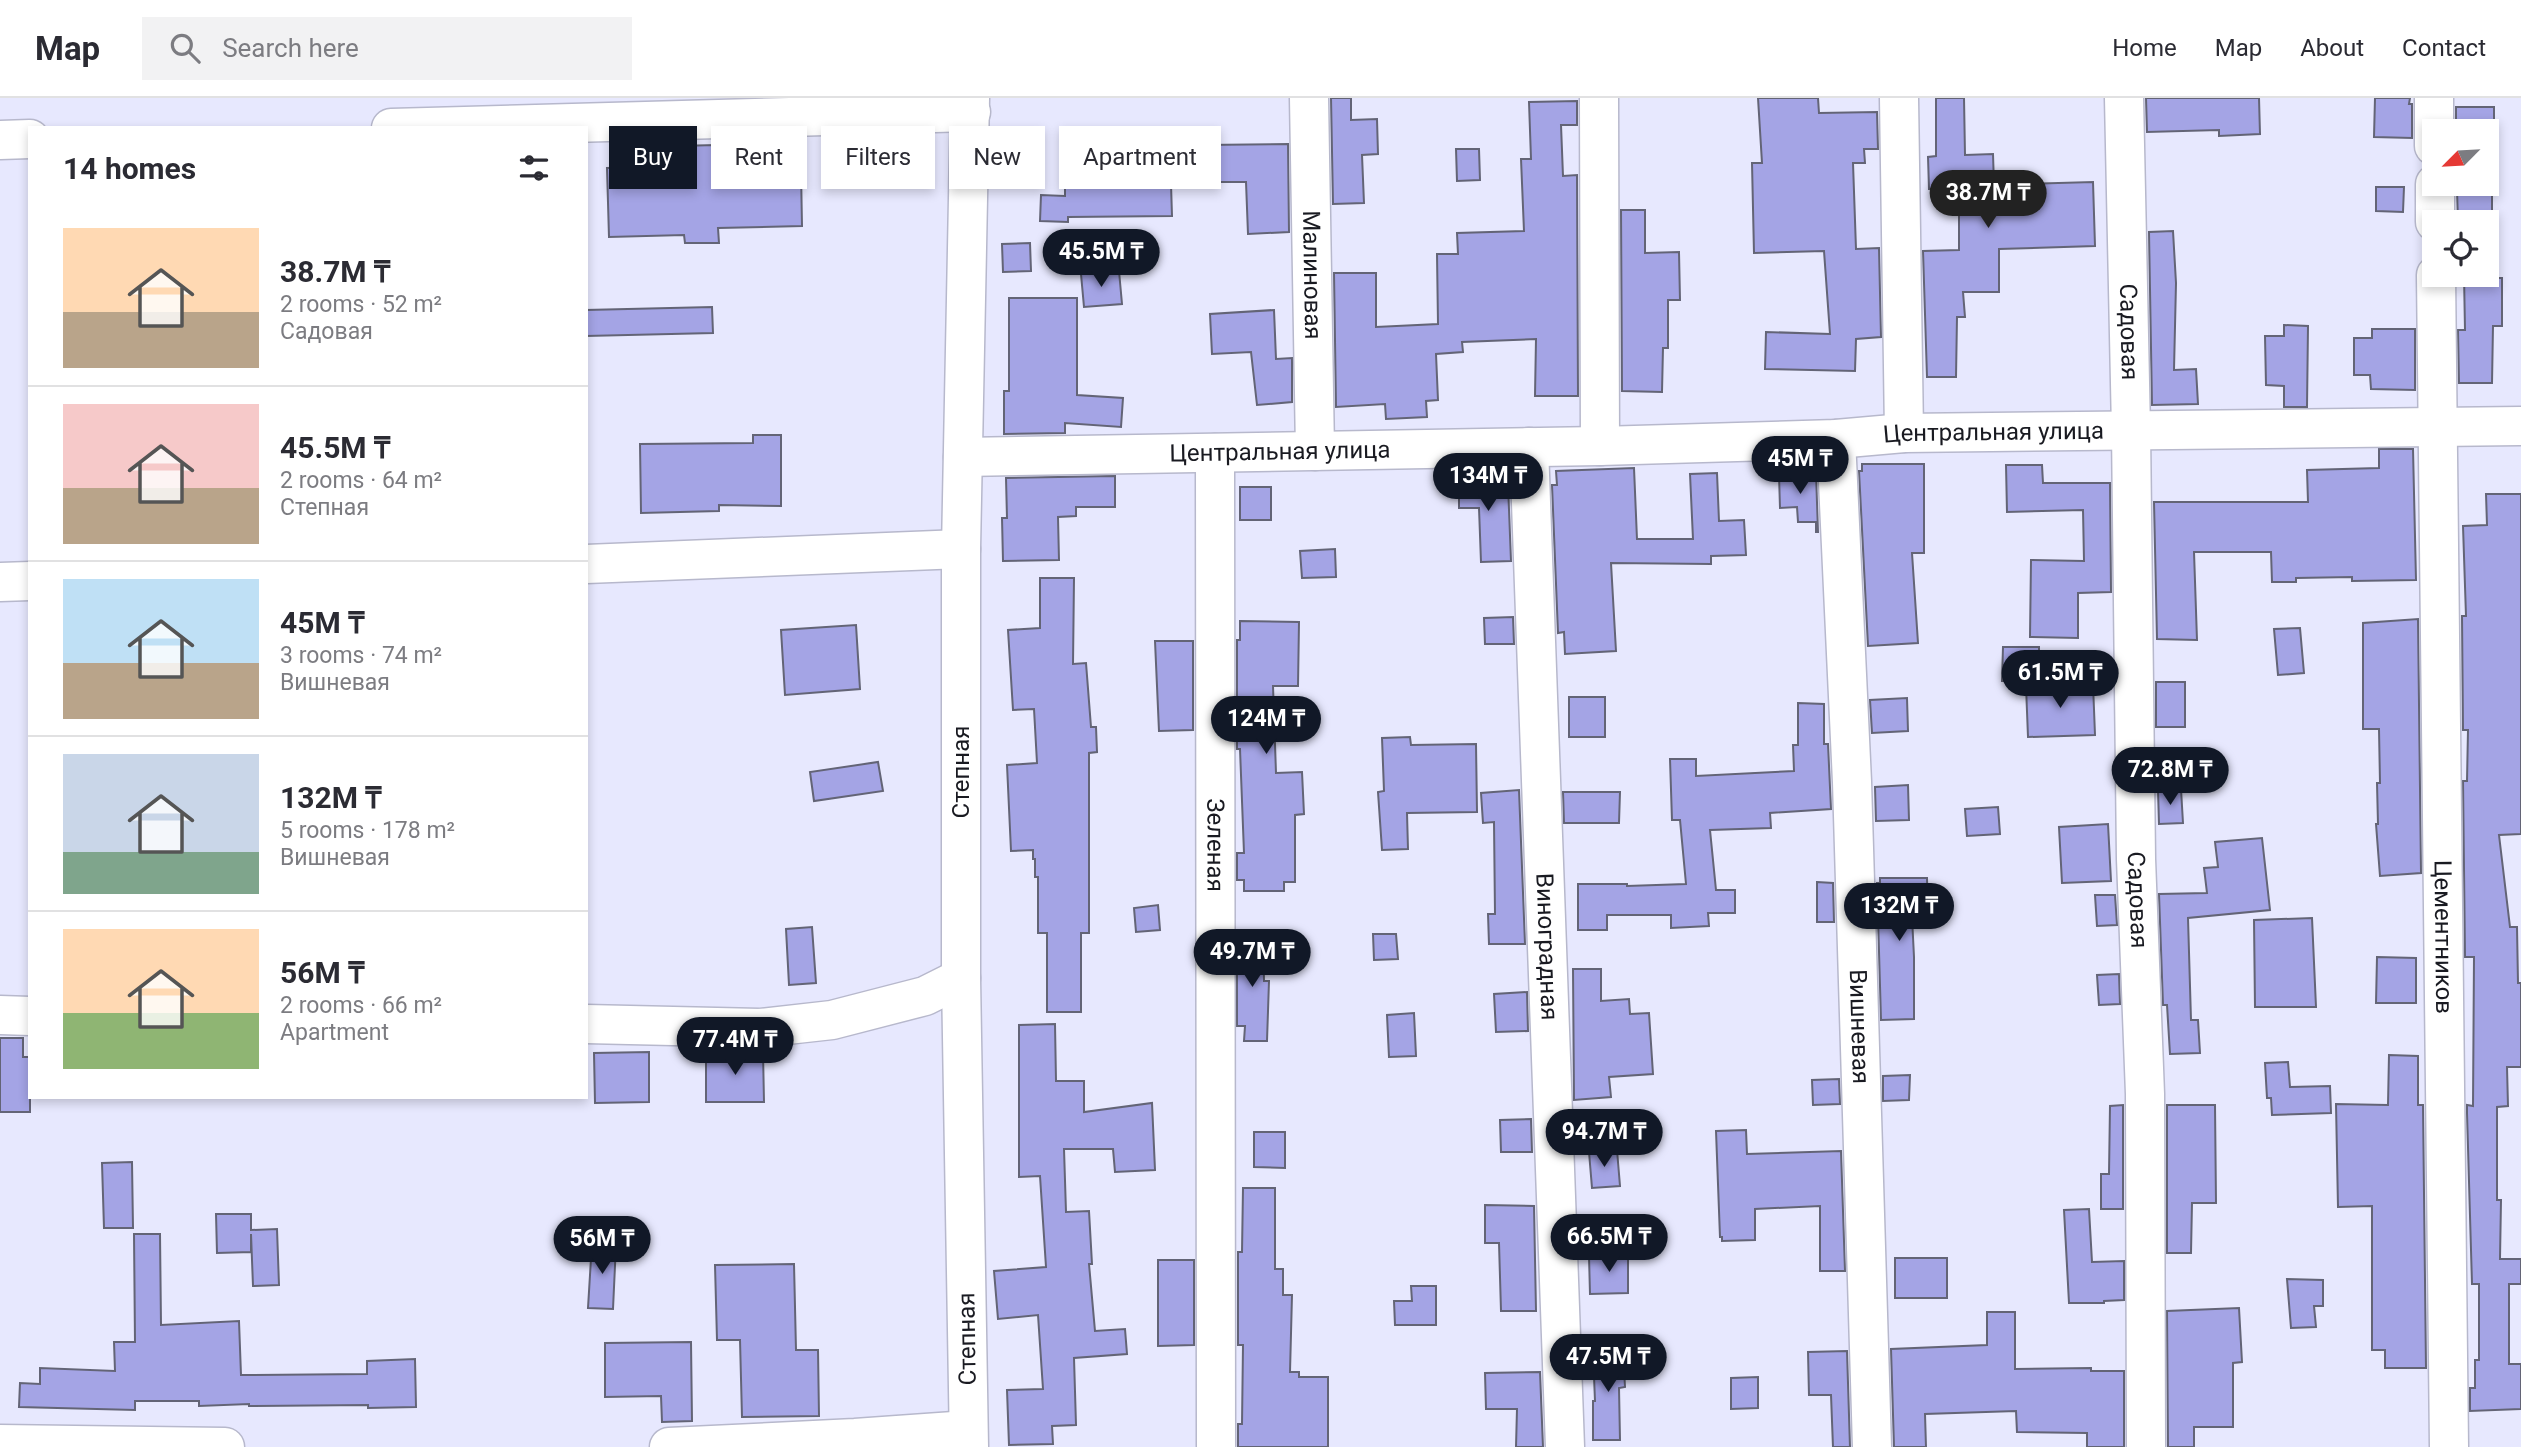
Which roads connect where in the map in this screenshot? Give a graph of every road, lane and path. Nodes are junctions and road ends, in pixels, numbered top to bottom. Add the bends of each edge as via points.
1 (1309, 98) edge
2 (1599, 98) edge
3 (1899, 98) edge
4 (2124, 98) edge
5 (2434, 98) edge
6 (970, 105) edge
7 (2434, 119) edge
8 (441, 126) edge
9 (28, 139) edge
10 (0, 140) edge
11 (2436, 287) edge
12 (2438, 426) junction
13 (2521, 426) edge
14 (2131, 430) junction
15 (1904, 433) junction
16 (1836, 439) junction
17 (1600, 446) junction
18 (1529, 447) junction
19 (1314, 451) junction
20 (1215, 453) junction
21 (963, 457) junction
22 (961, 549) junction
23 (588, 564) edge
24 (0, 582) edge
25 (28, 582) edge
26 (961, 978) junction
27 (0, 1015) edge
28 (28, 1016) edge
29 (588, 1024) edge
30 (968, 1438) edge
31 (0, 1444) edge
32 (225, 1447) edge
33 (669, 1447) edge
34 (1216, 1447) edge
35 (1565, 1447) edge
36 (1872, 1447) edge
37 (2146, 1447) edge
38 (2449, 1447) edge

1 - 19 street, Малиновая
2 - 17 street
3 - 15 street
4 - 14 street, Садовая
5 - 7 street
6 - 8 street
6 - 21 street, Степная
9 - 10 street
11 - 12 street, Цементников
12 - 13 street, Центральная улица
12 - 14 street, Центральная улица
12 - 38 street, Цементников
14 - 15 street, Центральная улица
14 - 37 street, Садовая
15 - 16 street, Центральная улица
16 - 17 street, Центральная улица
16 - 36 street, Вишневая via 1852,782
17 - 18 street, Центральная улица
18 - 19 street, Центральная улица
18 - 35 street, Виноградная
19 - 20 street, Центральная улица
20 - 21 street, Центральная улица
20 - 34 street, Зеленая
21 - 22 street, Степная
22 - 23 street
22 - 26 street, Степная
24 - 25 street
26 - 29 street via 925,996 832,1020 760,1028
26 - 30 street, Степная
27 - 28 street
30 - 33 street
31 - 32 street

